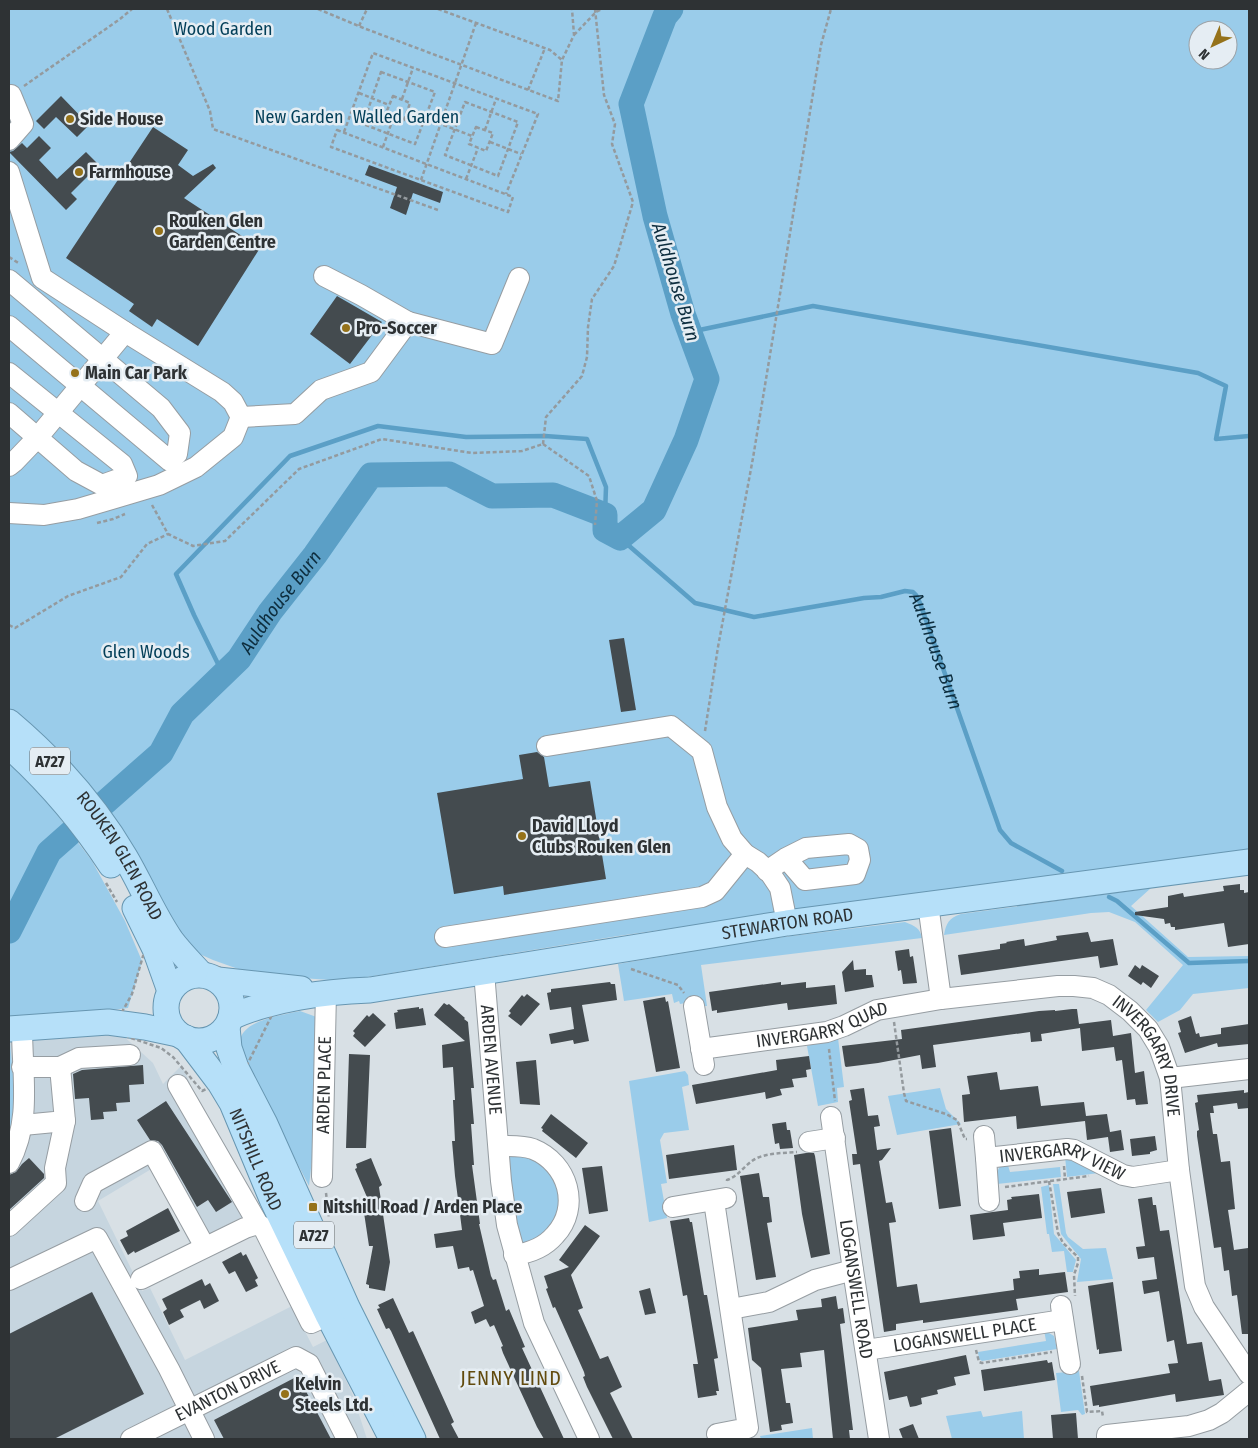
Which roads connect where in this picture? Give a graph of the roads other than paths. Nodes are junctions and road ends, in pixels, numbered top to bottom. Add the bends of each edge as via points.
1 (11, 95) road end
2 (9, 140) edge
3 (9, 172) edge
4 (324, 276) dead end
5 (519, 278) dead end
6 (9, 280) edge
7 (408, 322) junction
8 (9, 326) edge
9 (125, 332) junction
10 (102, 360) junction
11 (9, 373) edge
12 (81, 385) junction
13 (9, 413) edge
14 (58, 413) junction
15 (241, 417) junction
16 (38, 437) junction
17 (10, 462) edge
18 (9, 513) edge
19 (9, 722) edge
20 (9, 746) edge
21 (547, 746) dead end
22 (81, 810) junction
23 (745, 854) junction
24 (786, 858) dead end
25 (1249, 862) edge
26 (768, 871) junction
27 (928, 904) junction
28 (787, 923) junction
29 (445, 938) dead end
30 (152, 949) junction
31 (209, 977) junction
32 (484, 983) junction
33 (326, 992) junction
34 (169, 994) junction
35 (267, 994) junction
36 (941, 999) junction
37 (694, 1006) road end
38 (119, 1021) junction
39 (229, 1022) junction
40 (15, 1028) edge
41 (182, 1036) junction
42 (130, 1055) dead end
43 (22, 1067) junction
44 (60, 1067) junction
45 (1249, 1069) edge
46 (1170, 1078) junction
47 (230, 1079) junction
48 (178, 1085) dead end
49 (831, 1117) road end
50 (64, 1121) junction
51 (23, 1125) junction
52 (984, 1136) road end
53 (835, 1138) junction
54 (809, 1142) road end
55 (499, 1146) junction
56 (986, 1158) junction
57 (9, 1163) edge
58 (1179, 1170) junction
59 (322, 1177) dead end
60 (989, 1195) road end
61 (85, 1201) dead end
62 (673, 1207) dead end
63 (258, 1224) junction
64 (10, 1226) edge
65 (205, 1247) junction
66 (514, 1255) junction
67 (853, 1270) junction
68 (141, 1279) dead end
69 (9, 1280) edge
70 (731, 1310) junction
71 (337, 1311) junction
72 (866, 1350) junction
73 (1069, 1357) road end
74 (1249, 1374) edge
75 (1249, 1391) edge
76 (189, 1410) junction
77 (1106, 1431) edge
78 (717, 1434) dead end
79 (131, 1439) edge
80 (204, 1439) edge
81 (347, 1439) edge
82 (392, 1439) edge
83 (413, 1439) edge
84 (589, 1439) edge
85 (879, 1439) edge

1 - 2 street via 23,124
3 - 9 street via 42,278
4 - 7 street
5 - 7 street via 492,344
6 - 10 street
7 - 15 street via 371,372 321,390 295,414
8 - 12 street
9 - 10 street
9 - 15 street via 222,392 234,402
10 - 12 street
10 - 12 street via 161,408 180,433 177,454 170,460
11 - 14 street
12 - 14 street
13 - 16 street
14 - 16 street
14 - 16 street via 122,464 127,476 102,485 76,471
15 - 18 street via 233,437 196,467 159,485 78,509 44,515
16 - 17 street
19 - 22 main road, ROUKEN GLEN ROAD / A727 via 39,750
20 - 22 main road, ROUKEN GLEN ROAD / A727
21 - 23 street via 671,726 702,751 717,807 732,839
22 - 30 main road, ROUKEN GLEN ROAD / A727 via 98,832
23 - 26 street
23 - 29 street via 715,891 702,897
24 - 26 street
25 - 27 main road, STEWARTON ROAD
26 - 28 street via 780,888
27 - 28 main road, STEWARTON ROAD
27 - 36 street
28 - 32 main road, STEWARTON ROAD via 621,949
30 - 31 main road, ROUKEN GLEN ROAD / A727
30 - 34 main road, ROUKEN GLEN ROAD / A727
31 - 34 main road via 187,976 177,982
31 - 35 main road, STEWARTON ROAD
31 - 39 main road via 226,988 231,998
32 - 33 main road, STEWARTON ROAD
32 - 55 street, ARDEN AVENUE
33 - 35 main road, STEWARTON ROAD
33 - 59 street, ARDEN PLACE
34 - 38 main road via 154,1005
34 - 41 main road via 167,1017
35 - 39 main road, STEWARTON ROAD
36 - 37 street, INVERGARRY QUAD via 867,1014 827,1032 703,1057
36 - 46 street, INVERGARRY DRIVE via 1058,986 1092,988 1109,995 1148,1028
38 - 40 main road
38 - 41 main road
39 - 41 main road via 213,1038 204,1041
39 - 47 main road, NITSHILL ROAD / A727
40 - 43 street
41 - 47 main road, NITSHILL ROAD / A727
42 - 44 street via 79,1058
43 - 44 street
43 - 51 street
44 - 50 street
45 - 46 street
46 - 58 street, INVERGARRY DRIVE
47 - 71 main road, NITSHILL ROAD / A727 via 264,1124
48 - 63 street
49 - 53 street, LOGANSWELL ROAD
50 - 51 street
50 - 64 street via 55,1168 56,1183
51 - 57 street
52 - 56 street
53 - 54 street
53 - 67 street, LOGANSWELL ROAD
55 - 66 street, ARDEN AVENUE via 507,1225
55 - 66 street via 521,1146 551,1160 564,1176 569,1195 566,1219 554,1236 538,1249
56 - 58 street, INVERGARRY VIEW via 1067,1149 1133,1177
56 - 60 street, INVERGARRY VIEW
58 - 74 street, INVERGARRY DRIVE via 1195,1286 1204,1307
61 - 65 street via 93,1183 152,1151
62 - 70 street via 723,1196
63 - 65 street
63 - 71 street, NITSHILL ROAD via 263,1227 311,1323
65 - 68 street
66 - 84 street, ARDEN AVENUE via 534,1323
67 - 70 street via 815,1280 768,1302
67 - 72 street, LOGANSWELL ROAD
69 - 76 street via 97,1238
70 - 78 street via 748,1428
71 - 82 main road, NITSHILL ROAD / A727
71 - 83 main road, NITSHILL ROAD / A727
72 - 73 street, LOGANSWELL PLACE via 973,1334 1062,1313
72 - 85 street, LOGANSWELL ROAD
75 - 77 street via 1209,1420 1188,1426
76 - 79 street, EVANTON DRIVE
76 - 80 street
76 - 81 street, EVANTON DRIVE via 296,1357 309,1364

